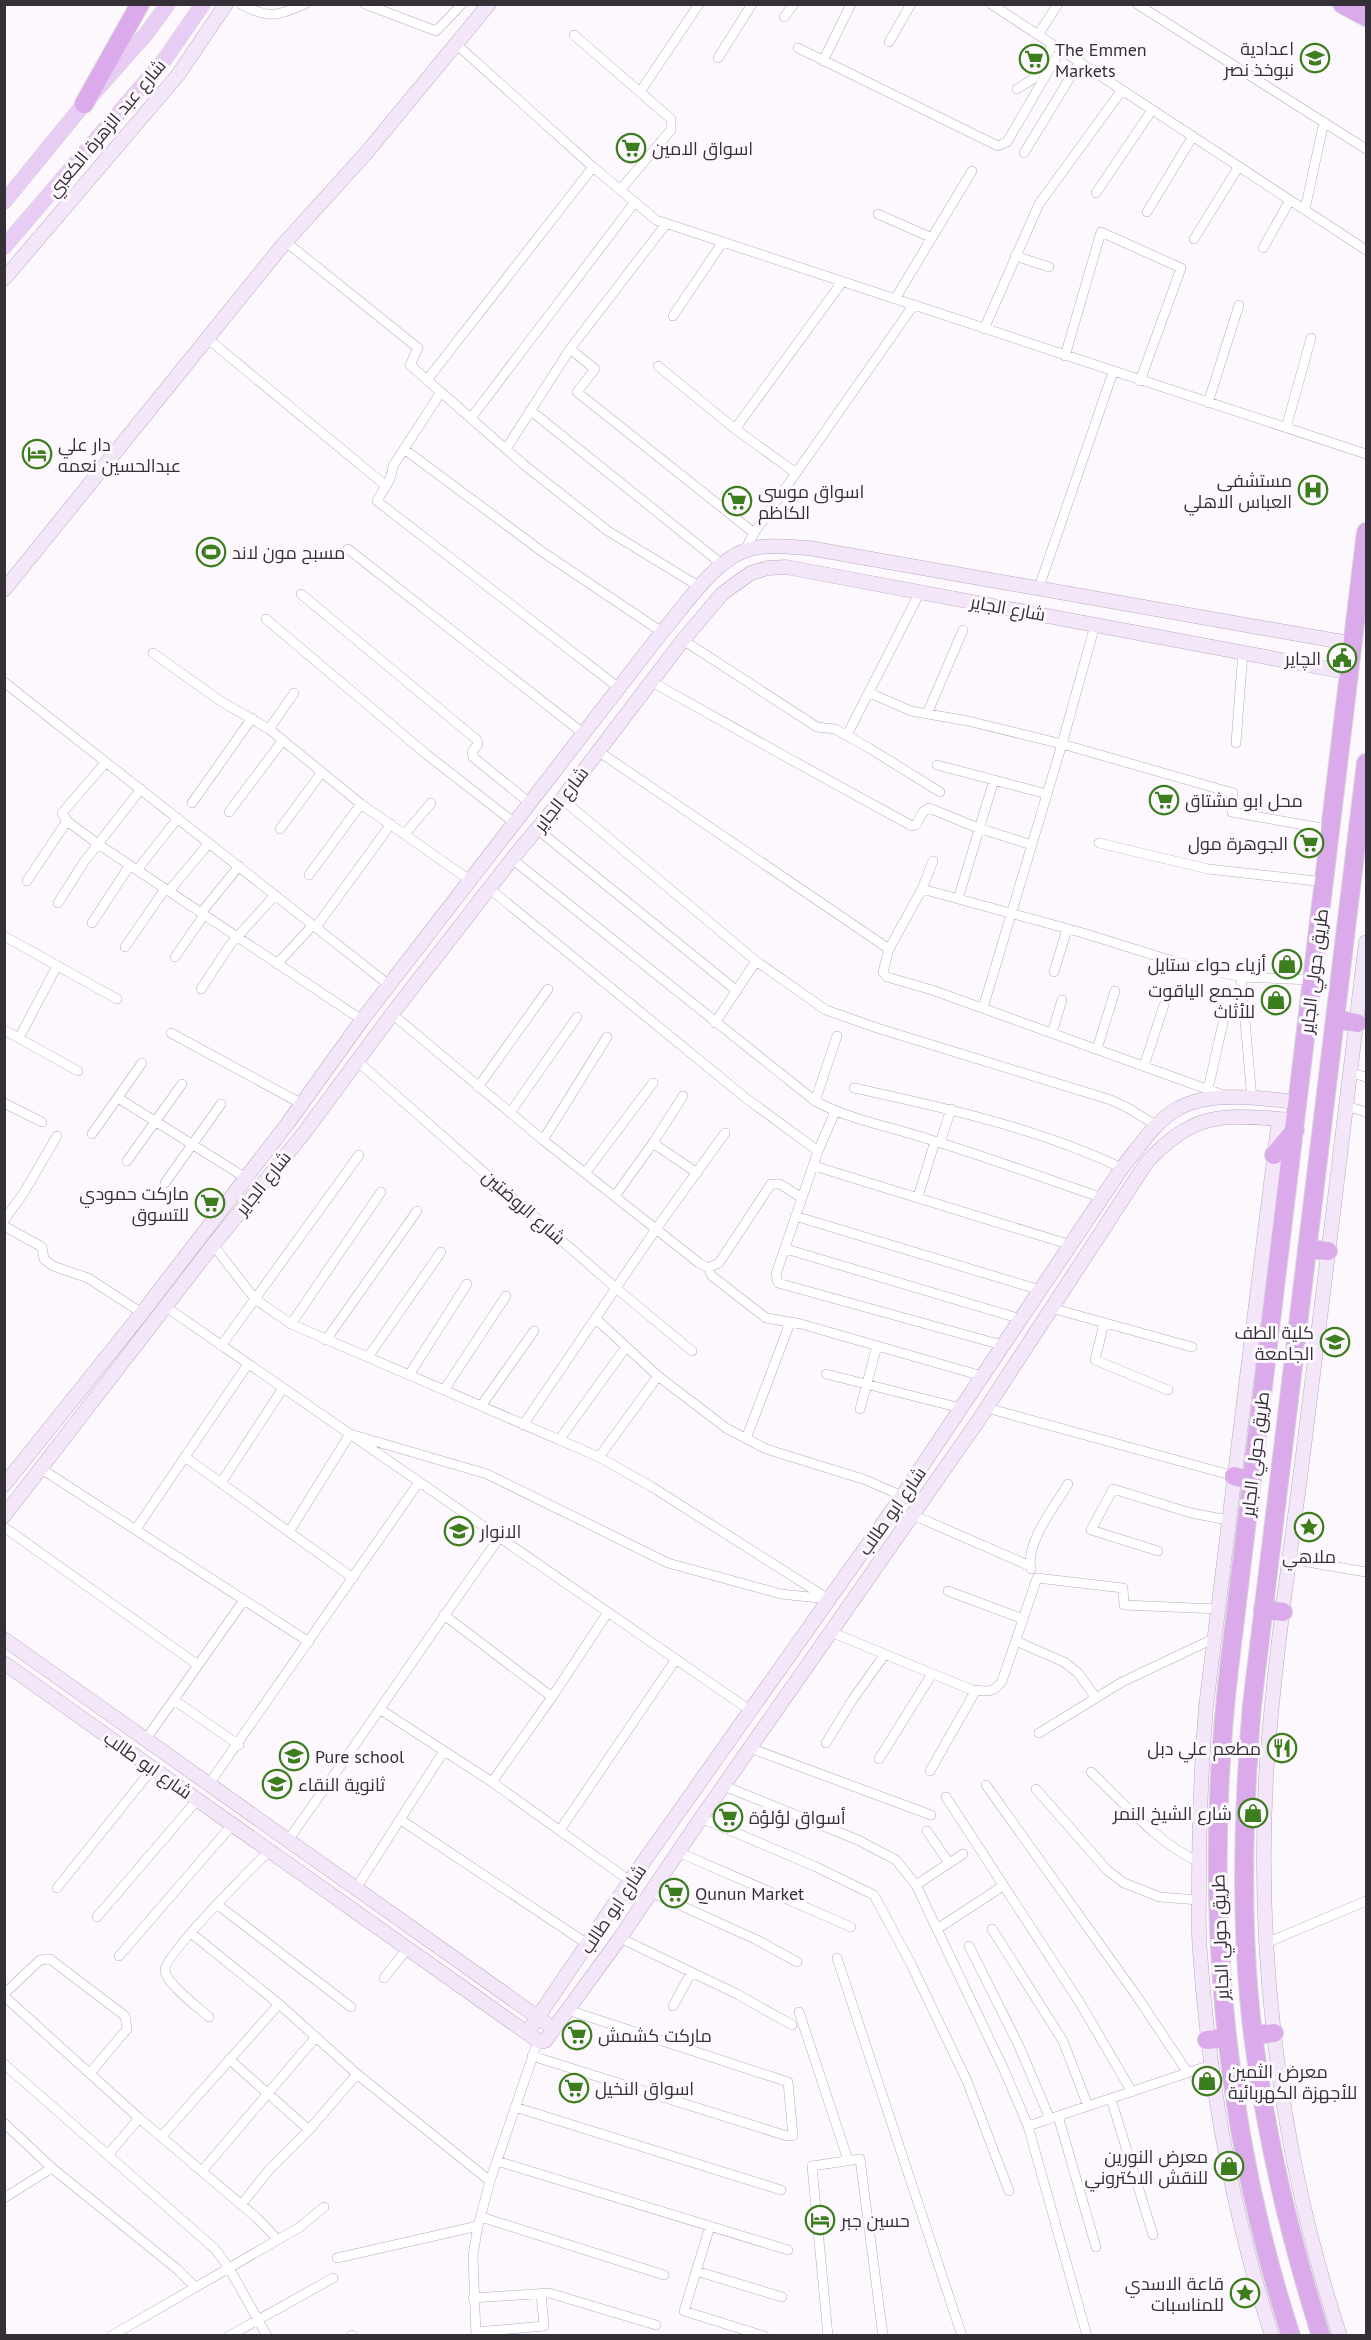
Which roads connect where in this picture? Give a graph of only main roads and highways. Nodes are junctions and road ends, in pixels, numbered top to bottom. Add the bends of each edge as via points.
1 (140, 4) edge
2 (168, 4) edge
3 (202, 4) edge
4 (1342, 4) edge
5 (1366, 17) edge
6 (84, 104) junction
7 (10, 191) edge
8 (4, 202) edge
9 (4, 248) edge
10 (1366, 532) edge
11 (1366, 763) edge
12 (1361, 1012) edge
13 (1335, 1019) junction
14 (1292, 1118) junction
15 (1274, 1155) road end
16 (1307, 1249) junction
17 (1328, 1251) road end
18 (1234, 1476) road end
19 (1252, 1481) junction
20 (1263, 1609) junction
21 (1283, 1612) road end
22 (1208, 1862) junction
23 (1245, 1863) junction
24 (1218, 1918) junction
25 (1246, 1919) junction
26 (1274, 2033) road end
27 (1253, 2035) junction
28 (1226, 2038) junction
29 (1207, 2040) road end
30 (1291, 2336) edge
31 (1321, 2336) edge

1 - 6 highway
2 - 6 main road, شارع عبد الزهرة الكعبي via 142,40
3 - 9 main road, شارع عبد الزهرة الكعبي via 165,59
4 - 5 highway
6 - 7 main road, شارع عبد الزهرة الكعبي
7 - 8 main road, شارع عبد الزهرة الكعبي
10 - 14 highway, طريق حولي الجاير via 1332,830
11 - 13 highway, طريق حولي الجاير
12 - 13 highway
13 - 16 highway, طريق حولي الجاير
14 - 15 highway
14 - 19 highway, طريق حولي الجاير
16 - 17 highway
16 - 20 highway, طريق حولي الجاير
18 - 19 highway
19 - 22 highway, طريق حولي الجاير
20 - 21 highway
20 - 23 highway, طريق حولي الجاير via 1249,1736
22 - 23 highway via 1231,1870
22 - 24 highway, طريق حولي الجاير
23 - 25 highway, طريق حولي الجاير
24 - 25 highway via 1232,1911
24 - 28 highway, طريق حولي الجاير
25 - 27 highway, طريق حولي الجاير
26 - 27 highway
27 - 31 highway, طريق حولي الجاير via 1278,2178
28 - 29 highway
28 - 30 highway, طريق حولي الجاير via 1266,2251

